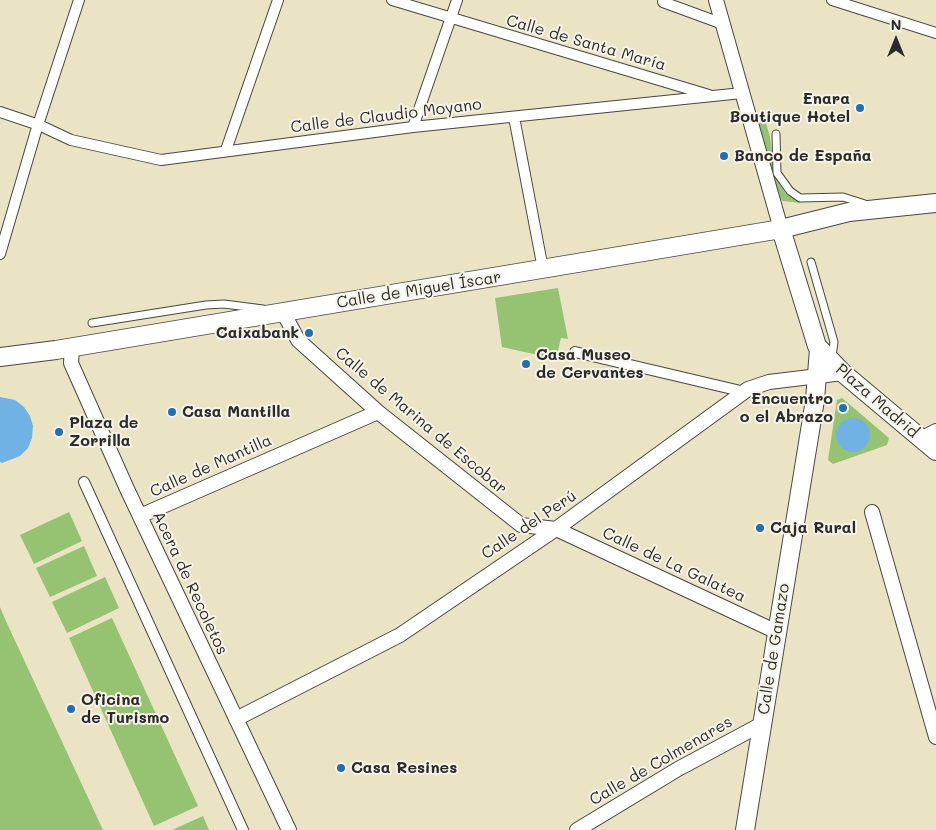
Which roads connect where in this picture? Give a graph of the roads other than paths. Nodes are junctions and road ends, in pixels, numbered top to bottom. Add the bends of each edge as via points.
1 (79, 0) edge
2 (278, 0) edge
3 (392, 0) edge
4 (457, 0) edge
5 (716, 0) edge
6 (832, 0) edge
7 (663, 2) dead end
8 (451, 19) junction
9 (723, 24) junction
10 (936, 32) edge
11 (742, 94) junction
12 (714, 97) junction
13 (0, 112) edge
14 (514, 117) junction
15 (38, 125) junction
16 (413, 127) junction
17 (776, 134) dead end
18 (226, 150) junction
19 (936, 203) edge
20 (880, 209) junction
21 (781, 229) junction
22 (0, 254) edge
23 (811, 262) dead end
24 (543, 269) junction
25 (283, 312) junction
26 (92, 323) dead end
27 (64, 349) junction
28 (819, 349) junction
29 (575, 352) dead end
30 (0, 357) edge
31 (837, 368) junction
32 (817, 376) junction
33 (744, 392) junction
34 (378, 412) junction
35 (928, 435) edge
36 (936, 451) edge
37 (803, 468) joint
38 (84, 482) dead end
39 (872, 512) dead end
40 (140, 516) junction
41 (556, 529) junction
42 (777, 632) junction
43 (236, 719) junction
44 (762, 724) junction
45 (936, 737) edge
46 (243, 830) edge
47 (288, 830) edge
48 (577, 830) edge
49 (745, 830) edge

1 - 15 street
2 - 18 street
3 - 8 street, Calle de Santa María
4 - 8 street
5 - 9 street
6 - 10 street
7 - 9 street
8 - 12 street, Calle de Santa María
8 - 16 street
9 - 11 street
11 - 12 street, Calle de Claudio Moyano
11 - 21 street
12 - 14 street, Calle de Claudio Moyano
13 - 15 street, Calle de Claudio Moyano
14 - 16 street, Calle de Claudio Moyano
14 - 24 street
15 - 18 street, Calle de Claudio Moyano via 71,140 156,160
15 - 22 street
16 - 18 street, Calle de Claudio Moyano
17 - 20 lane via 777,173 790,192 800,198 843,197
19 - 20 street, Calle de Miguel Íscar
20 - 21 street, Calle de Miguel Íscar via 828,216
21 - 24 street, Calle de Miguel Íscar
21 - 28 street, Plaza Madrid
23 - 31 lane via 834,342
24 - 25 street, Calle de Miguel Íscar
25 - 26 lane via 224,304 206,305
25 - 27 street, Calle de Miguel Íscar
25 - 34 street, Calle de Marina de Escobar via 298,340
27 - 30 street
27 - 40 street, Acera de Recoletos
28 - 31 street, Plaza Madrid
28 - 32 street, Plaza Madrid
29 - 33 street
31 - 32 street, Calle del Perú
31 - 35 street, Plaza Madrid
32 - 33 street, Calle del Perú via 769,382
32 - 37 street, Plaza Madrid
33 - 41 street, Calle del Perú
34 - 40 street, Calle de Mantilla
34 - 41 street, Calle de Marina de Escobar via 521,525
35 - 36 street, Plaza Madrid
37 - 42 street, Calle de Gamazo
38 - 46 street
39 - 45 street
40 - 43 street, Acera de Recoletos
41 - 42 street, Calle de La Galatea
41 - 43 street, Calle del Perú via 400,635
42 - 44 street, Calle de Gamazo
43 - 47 street, Acera de Recoletos
44 - 48 street, Calle de Colmenares via 678,769
44 - 49 street, Calle de Gamazo

